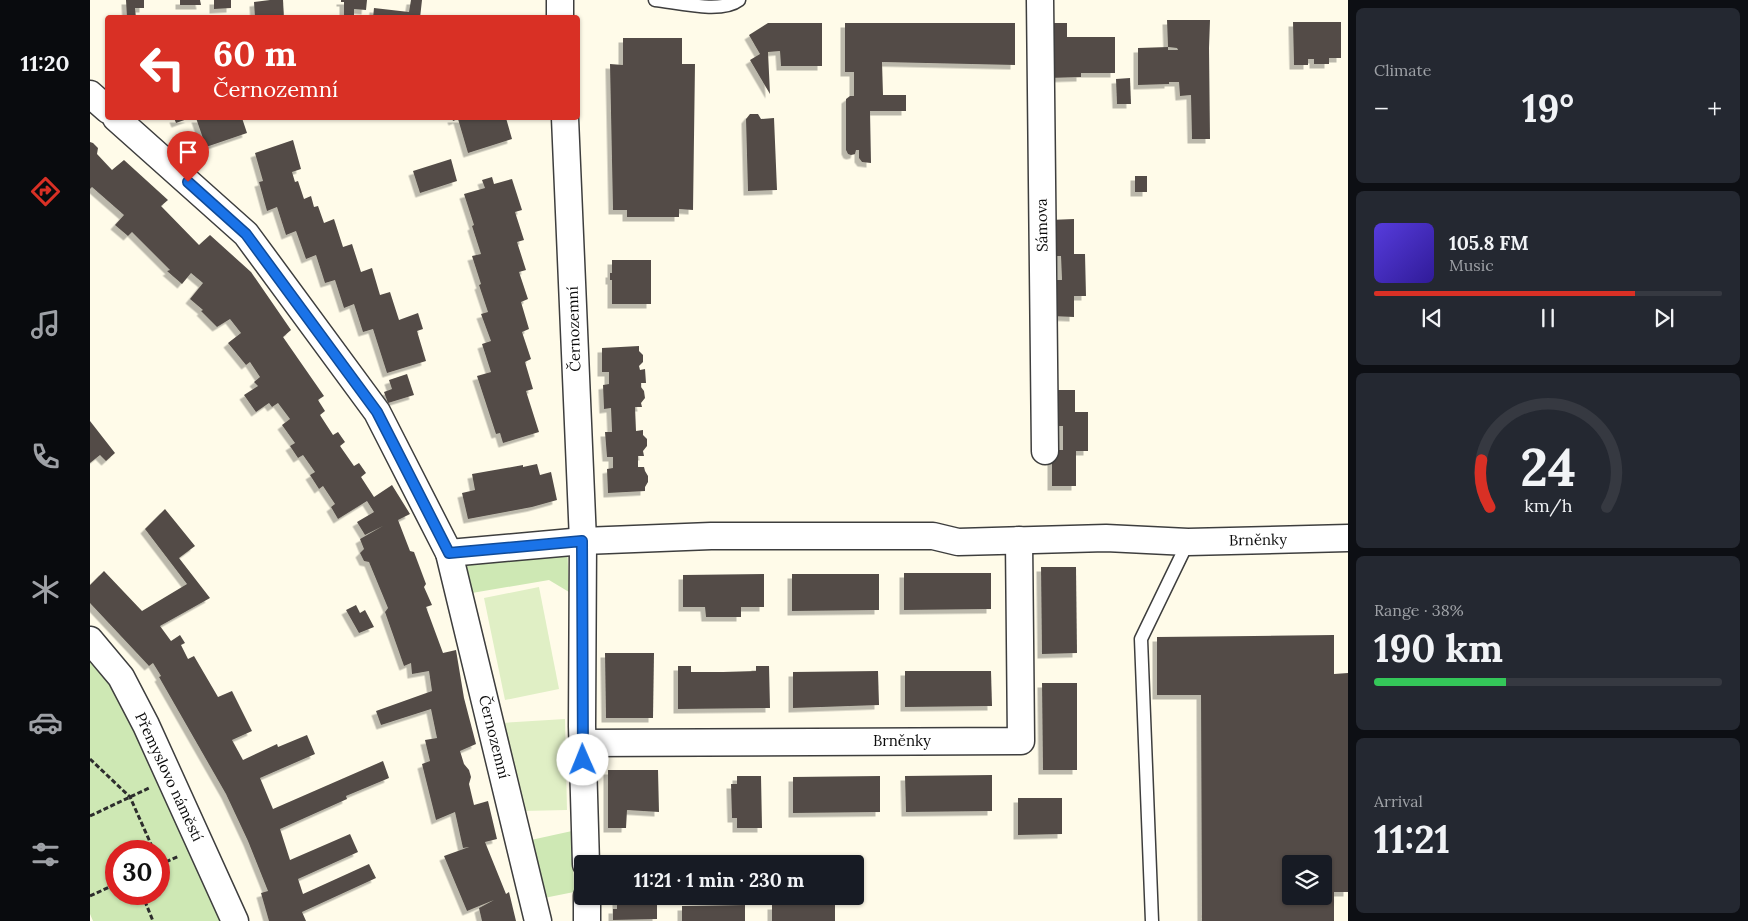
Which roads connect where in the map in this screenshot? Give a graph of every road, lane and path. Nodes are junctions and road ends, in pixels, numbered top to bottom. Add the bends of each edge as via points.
1 (560, 0) edge
2 (655, 0) edge
3 (739, 0) edge
4 (1040, 0) edge
5 (560, 15) edge
6 (90, 94) edge
7 (105, 107) edge
8 (118, 120) edge
9 (565, 120) edge
10 (1045, 451) dead end
11 (1348, 538) edge
12 (1019, 540) junction
13 (582, 541) junction
14 (1188, 542) junction
15 (449, 553) junction
16 (90, 640) edge
17 (583, 743) junction
18 (90, 759) edge
19 (170, 778) junction
20 (130, 797) junction
21 (90, 816) edge
22 (149, 840) edge
23 (586, 855) edge
24 (105, 889) edge
25 (90, 896) edge
26 (147, 905) edge
27 (587, 905) edge
28 (154, 921) edge
29 (235, 921) edge
30 (538, 921) edge
31 (587, 921) edge
32 (1152, 921) edge

1 - 5 street
2 - 3 lane via 719,7
4 - 10 street, Sámova
6 - 7 street
8 - 15 street, Černozemní via 246,234 377,412
9 - 13 street, Černozemní
11 - 14 street, Brněnky
12 - 13 street, Brněnky via 958,542 933,536 711,536
12 - 14 street, Brněnky via 1106,538
12 - 17 street, Brněnky via 1021,741
13 - 15 street
13 - 17 street, Černozemní
14 - 32 lane via 1141,639
15 - 30 street, Černozemní
16 - 19 street, Přemyslovo náměstí via 121,677
17 - 23 street, Černozemní
18 - 20 path
19 - 20 path
19 - 29 street, Přemyslovo náměstí
20 - 21 path
20 - 22 path
24 - 25 path
26 - 28 path
27 - 31 street

